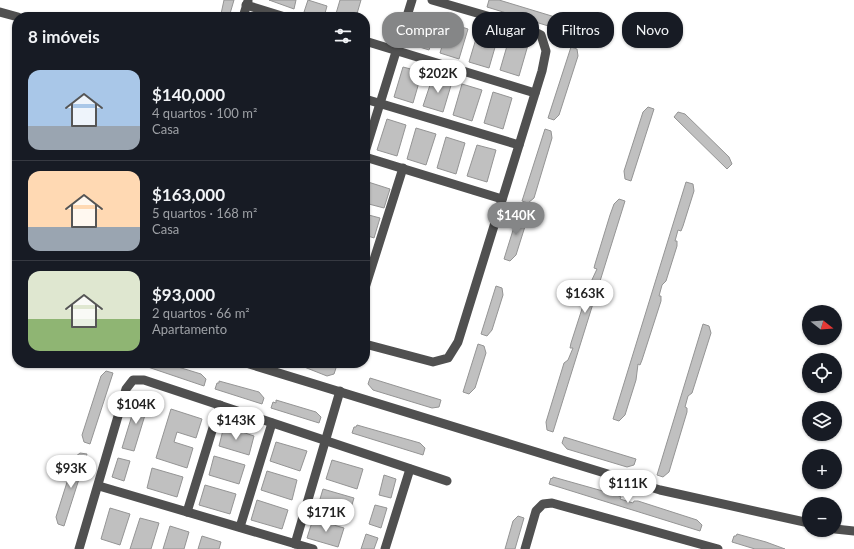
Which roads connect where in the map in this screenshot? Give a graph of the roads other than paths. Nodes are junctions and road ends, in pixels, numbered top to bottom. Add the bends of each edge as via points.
1 (412, 0) edge
2 (432, 0) edge
3 (247, 3) edge
4 (0, 12) edge
5 (271, 12) edge
6 (12, 15) edge
7 (370, 43) edge
8 (396, 51) junction
9 (535, 93) junction
10 (370, 100) edge
11 (380, 103) junction
12 (370, 136) edge
13 (519, 145) junction
14 (370, 158) edge
15 (403, 168) junction
16 (502, 199) junction
17 (370, 272) edge
18 (370, 345) edge
19 (263, 368) edge
20 (340, 391) junction
21 (220, 406) junction
22 (272, 422) junction
23 (326, 440) junction
24 (410, 469) junction
25 (447, 481) dead end
26 (99, 486) junction
27 (187, 512) junction
28 (802, 521) edge
29 (240, 527) junction
30 (842, 530) edge
31 (854, 531) edge
32 (295, 544) junction
33 (707, 547) edge
34 (80, 549) edge
35 (313, 549) edge
36 (385, 549) edge
37 (525, 549) edge
38 (718, 549) edge

1 - 8 street
2 - 9 street via 525,28 541,36 546,51
3 - 5 street
4 - 6 street
7 - 8 street
8 - 9 street
8 - 11 street
9 - 13 street
10 - 11 street
11 - 12 street
11 - 13 street
13 - 16 street
14 - 15 street
15 - 16 street
15 - 17 street
16 - 18 street via 458,342 448,358 433,362
19 - 20 street
20 - 23 street
20 - 28 street via 660,490
21 - 22 street
21 - 26 street via 144,380 133,380 126,389
21 - 27 street
22 - 23 street
22 - 29 street
23 - 24 street
23 - 32 street
24 - 25 street
24 - 36 street
26 - 27 street
26 - 34 street
27 - 29 street
29 - 32 street
30 - 31 street
32 - 35 street
33 - 37 street via 552,503 543,504 536,512
33 - 38 street

